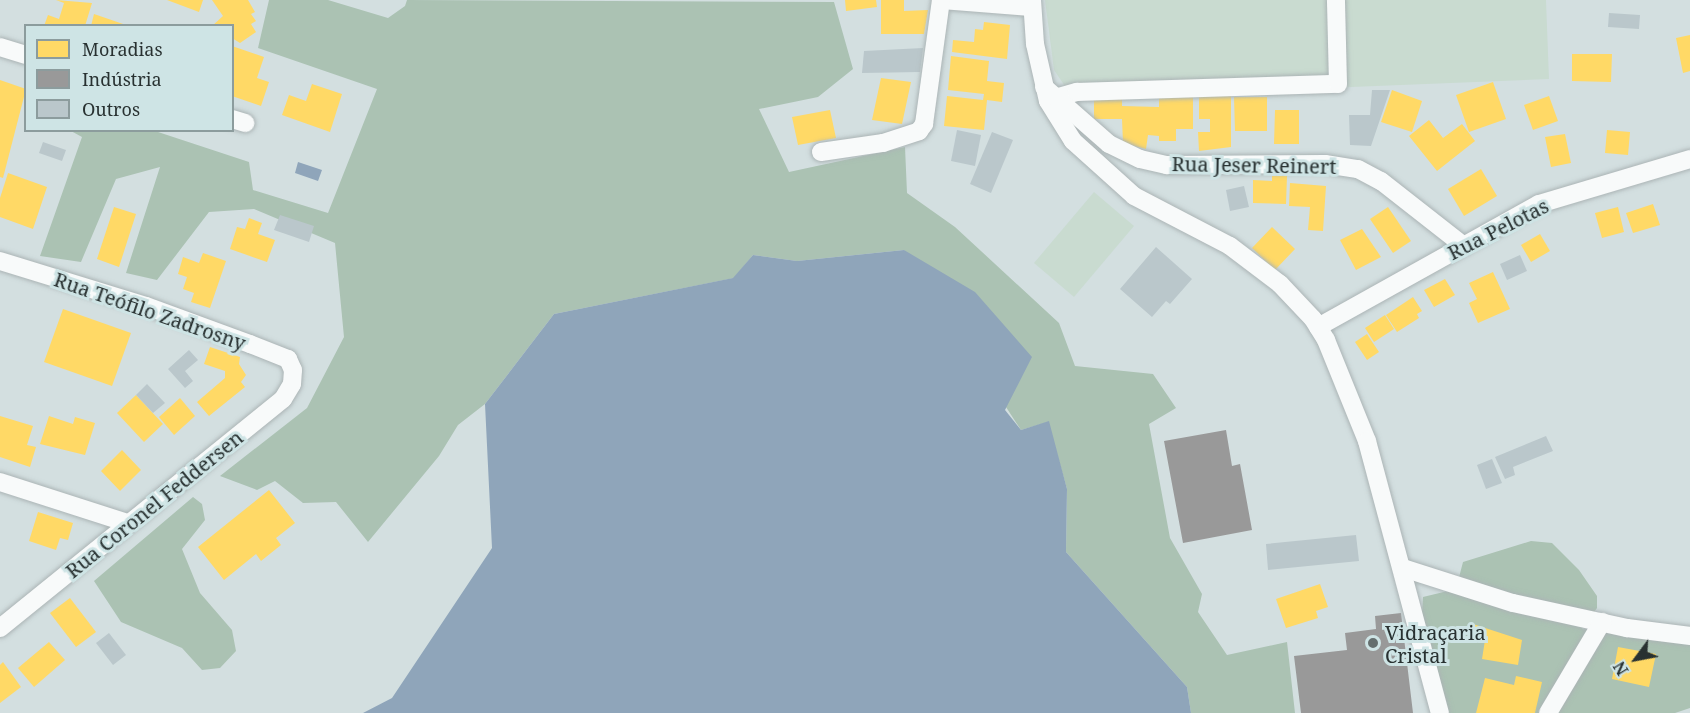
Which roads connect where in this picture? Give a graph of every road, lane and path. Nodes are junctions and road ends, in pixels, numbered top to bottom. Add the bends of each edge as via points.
1 (941, 0) edge
2 (1336, 0) edge
3 (1032, 4) edge
4 (0, 47) edge
5 (24, 54) edge
6 (1052, 92) junction
7 (821, 152) dead end
8 (1690, 159) edge
9 (1464, 246) junction
10 (0, 261) edge
11 (1318, 327) junction
12 (293, 370) joint
13 (0, 482) edge
14 (128, 523) junction
15 (1403, 568) junction
16 (1602, 622) junction
17 (0, 628) edge
18 (1690, 636) edge
19 (1440, 713) edge
20 (1548, 713) edge

1 - 3 street
1 - 7 street via 924,124 919,131 882,143
2 - 6 street via 1338,84
3 - 6 street
4 - 5 street
6 - 9 street, Rua Jeser Reinert via 1109,144 1140,159 1167,165 1325,164 1358,169 1381,181
6 - 11 street via 1062,128 1105,171 1134,196 1230,246 1254,263 1280,284
8 - 9 street, Rua Pelotas via 1539,204
9 - 11 street, Rua Pelotas
10 - 12 street, Rua Teófilo Zadrosny via 146,306 250,344 288,359
11 - 15 street via 1359,419
12 - 14 street, Rua Coronel Feddersen via 292,384 283,399
13 - 14 street
14 - 17 street, Rua Coronel Feddersen
15 - 16 street via 1513,603
15 - 19 street
16 - 18 street
16 - 20 street

